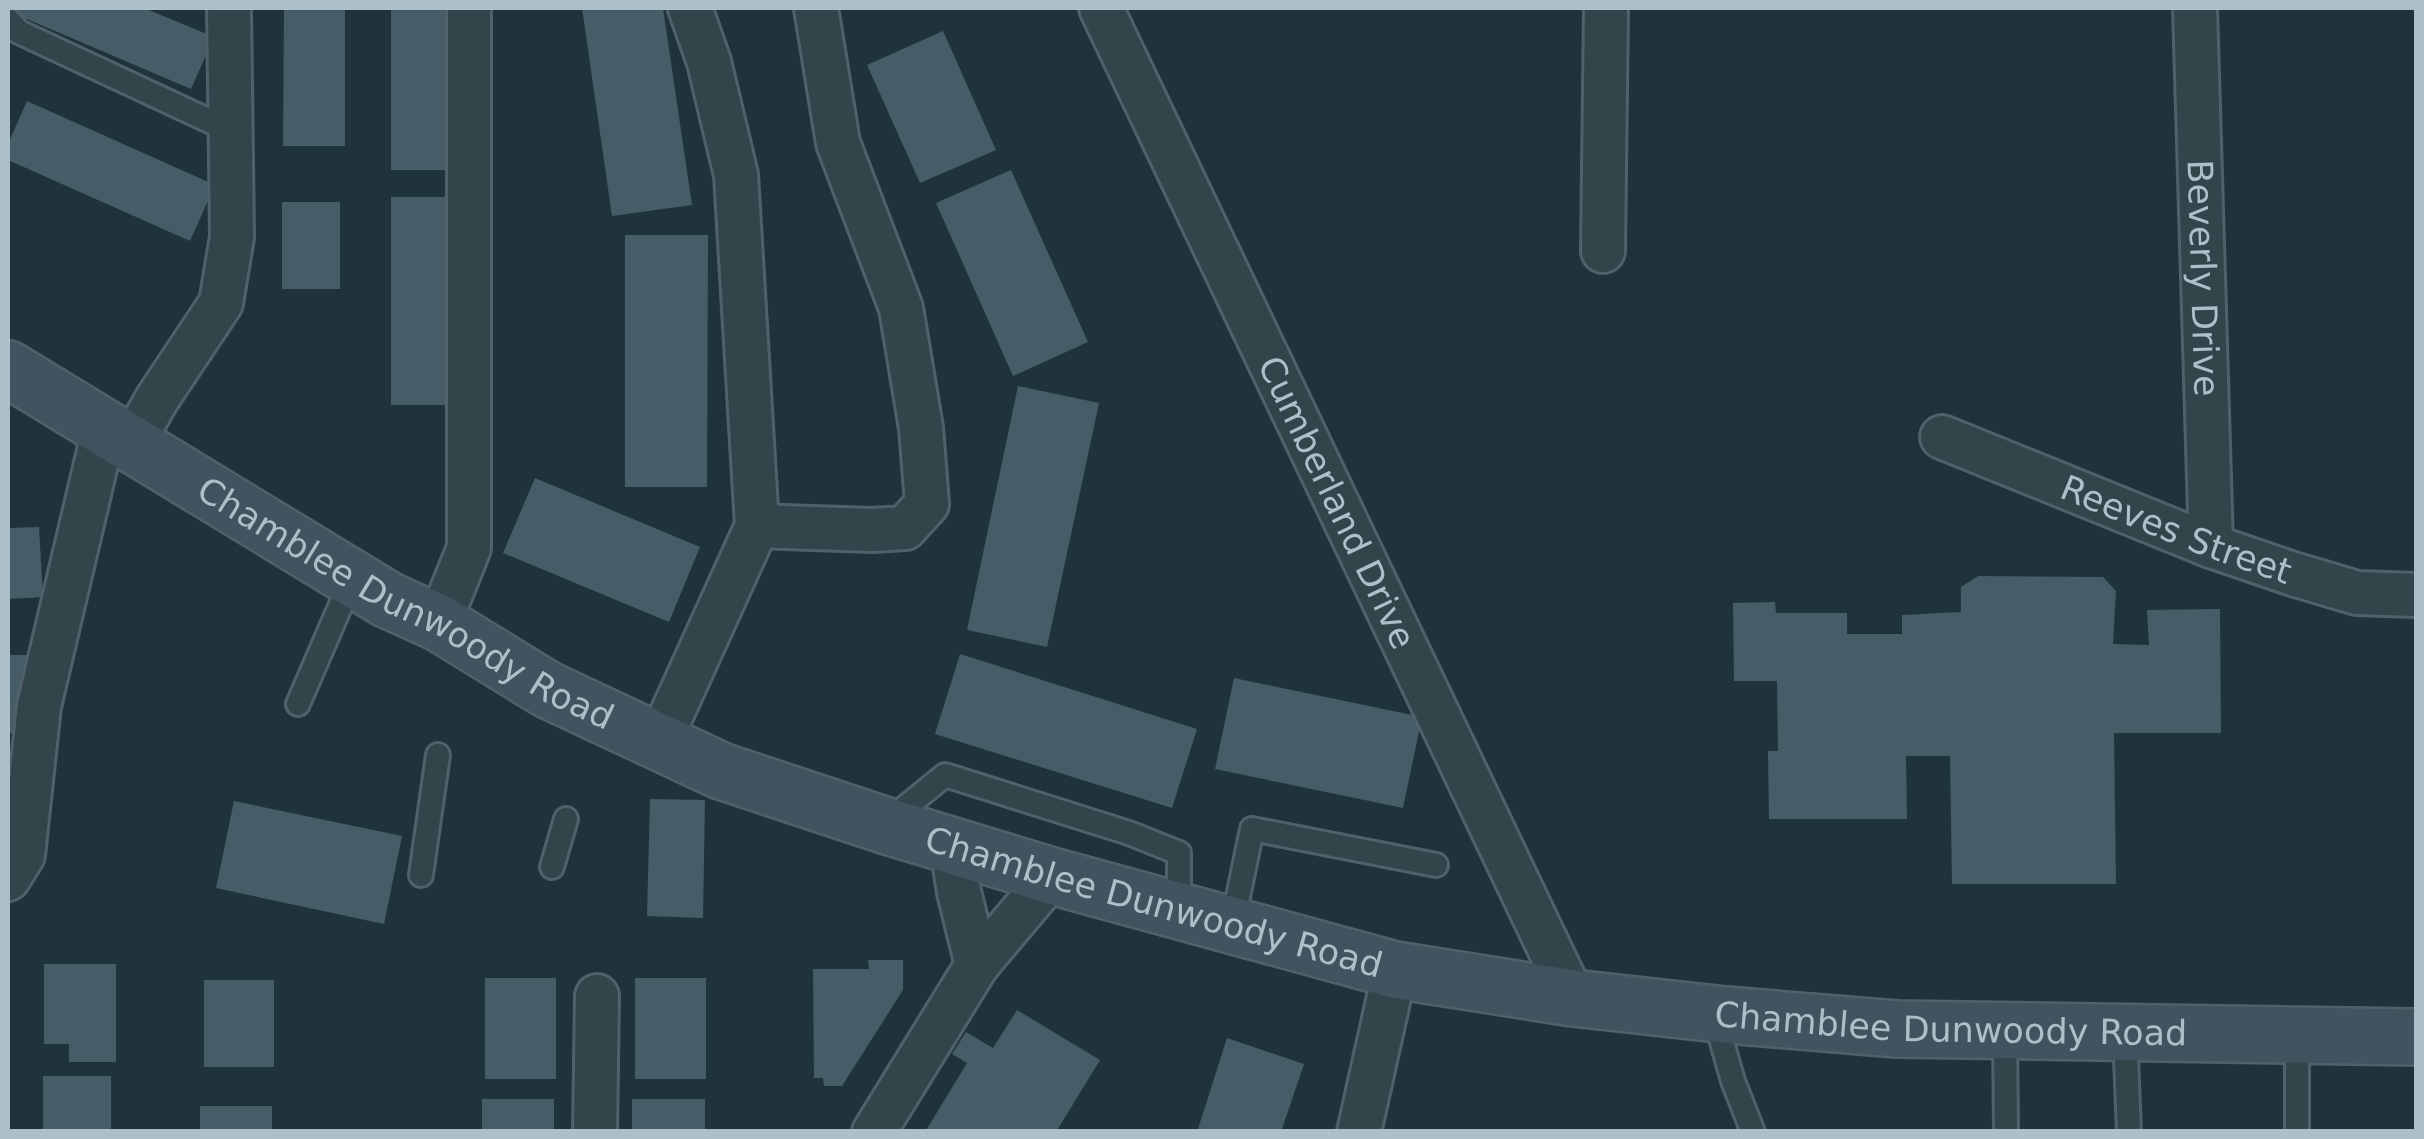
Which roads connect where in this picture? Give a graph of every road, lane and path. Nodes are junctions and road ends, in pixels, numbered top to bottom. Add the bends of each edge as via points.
1 (229, 8) edge
2 (469, 8) edge
3 (690, 8) edge
4 (816, 8) edge
5 (1101, 8) edge
6 (1606, 8) edge
7 (2195, 8) edge
8 (8, 20) edge
9 (231, 131) junction
10 (1602, 251) dead end
11 (8, 369) edge
12 (120, 437) junction
13 (1942, 438) dead end
14 (767, 527) junction
15 (2211, 546) junction
16 (352, 579) junction
17 (2416, 596) edge
18 (439, 623) junction
19 (298, 704) dead end
20 (659, 742) junction
21 (438, 755) dead end
22 (566, 819) dead end
23 (884, 826) junction
24 (952, 847) junction
25 (1436, 865) dead end
26 (552, 867) dead end
27 (421, 874) dead end
28 (1052, 876) junction
29 (8, 879) edge
30 (1179, 912) junction
31 (1232, 927) junction
32 (977, 966) junction
33 (1395, 970) junction
34 (597, 996) dead end
35 (1573, 998) junction
36 (1714, 1014) junction
37 (2005, 1031) junction
38 (2125, 1034) junction
39 (2297, 1036) junction
40 (2416, 1038) edge
41 (596, 1132) edge
42 (874, 1132) edge
43 (1359, 1132) edge
44 (1752, 1132) edge
45 (2006, 1132) edge
46 (2129, 1132) edge
47 (2297, 1132) edge

1 - 9 street
2 - 18 street via 468,548
3 - 14 street via 736,175
4 - 14 street via 838,144 901,308 926,504 906,528
5 - 35 street, Cumberland Drive
6 - 10 street
7 - 15 street, Beverly Drive
8 - 9 lane via 19,32
9 - 12 street via 232,237 221,304 156,399
11 - 12 street, Chamblee Dunwoody Road
12 - 16 street, Chamblee Dunwoody Road
12 - 29 street via 100,446 39,706 22,855
13 - 15 street, Reeves Street
14 - 20 street
15 - 17 street, Reeves Street via 2358,593
16 - 18 street, Chamblee Dunwoody Road
16 - 19 lane
18 - 20 street, Chamblee Dunwoody Road via 548,690
20 - 23 street, Chamblee Dunwoody Road via 721,771
21 - 27 lane
22 - 26 lane
23 - 24 street, Chamblee Dunwoody Road
23 - 30 lane via 945,775 1179,853
24 - 28 street, Chamblee Dunwoody Road
24 - 32 street
25 - 31 lane via 1252,829
28 - 30 street, Chamblee Dunwoody Road
28 - 32 street
30 - 31 street, Chamblee Dunwoody Road
31 - 33 street, Chamblee Dunwoody Road
32 - 42 street
33 - 35 street, Chamblee Dunwoody Road
33 - 43 street
34 - 41 street
35 - 36 street, Chamblee Dunwoody Road
36 - 37 street, Chamblee Dunwoody Road
36 - 44 lane
37 - 38 street, Chamblee Dunwoody Road
37 - 45 lane
38 - 39 street, Chamblee Dunwoody Road
38 - 46 lane
39 - 40 street, Chamblee Dunwoody Road
39 - 47 lane

